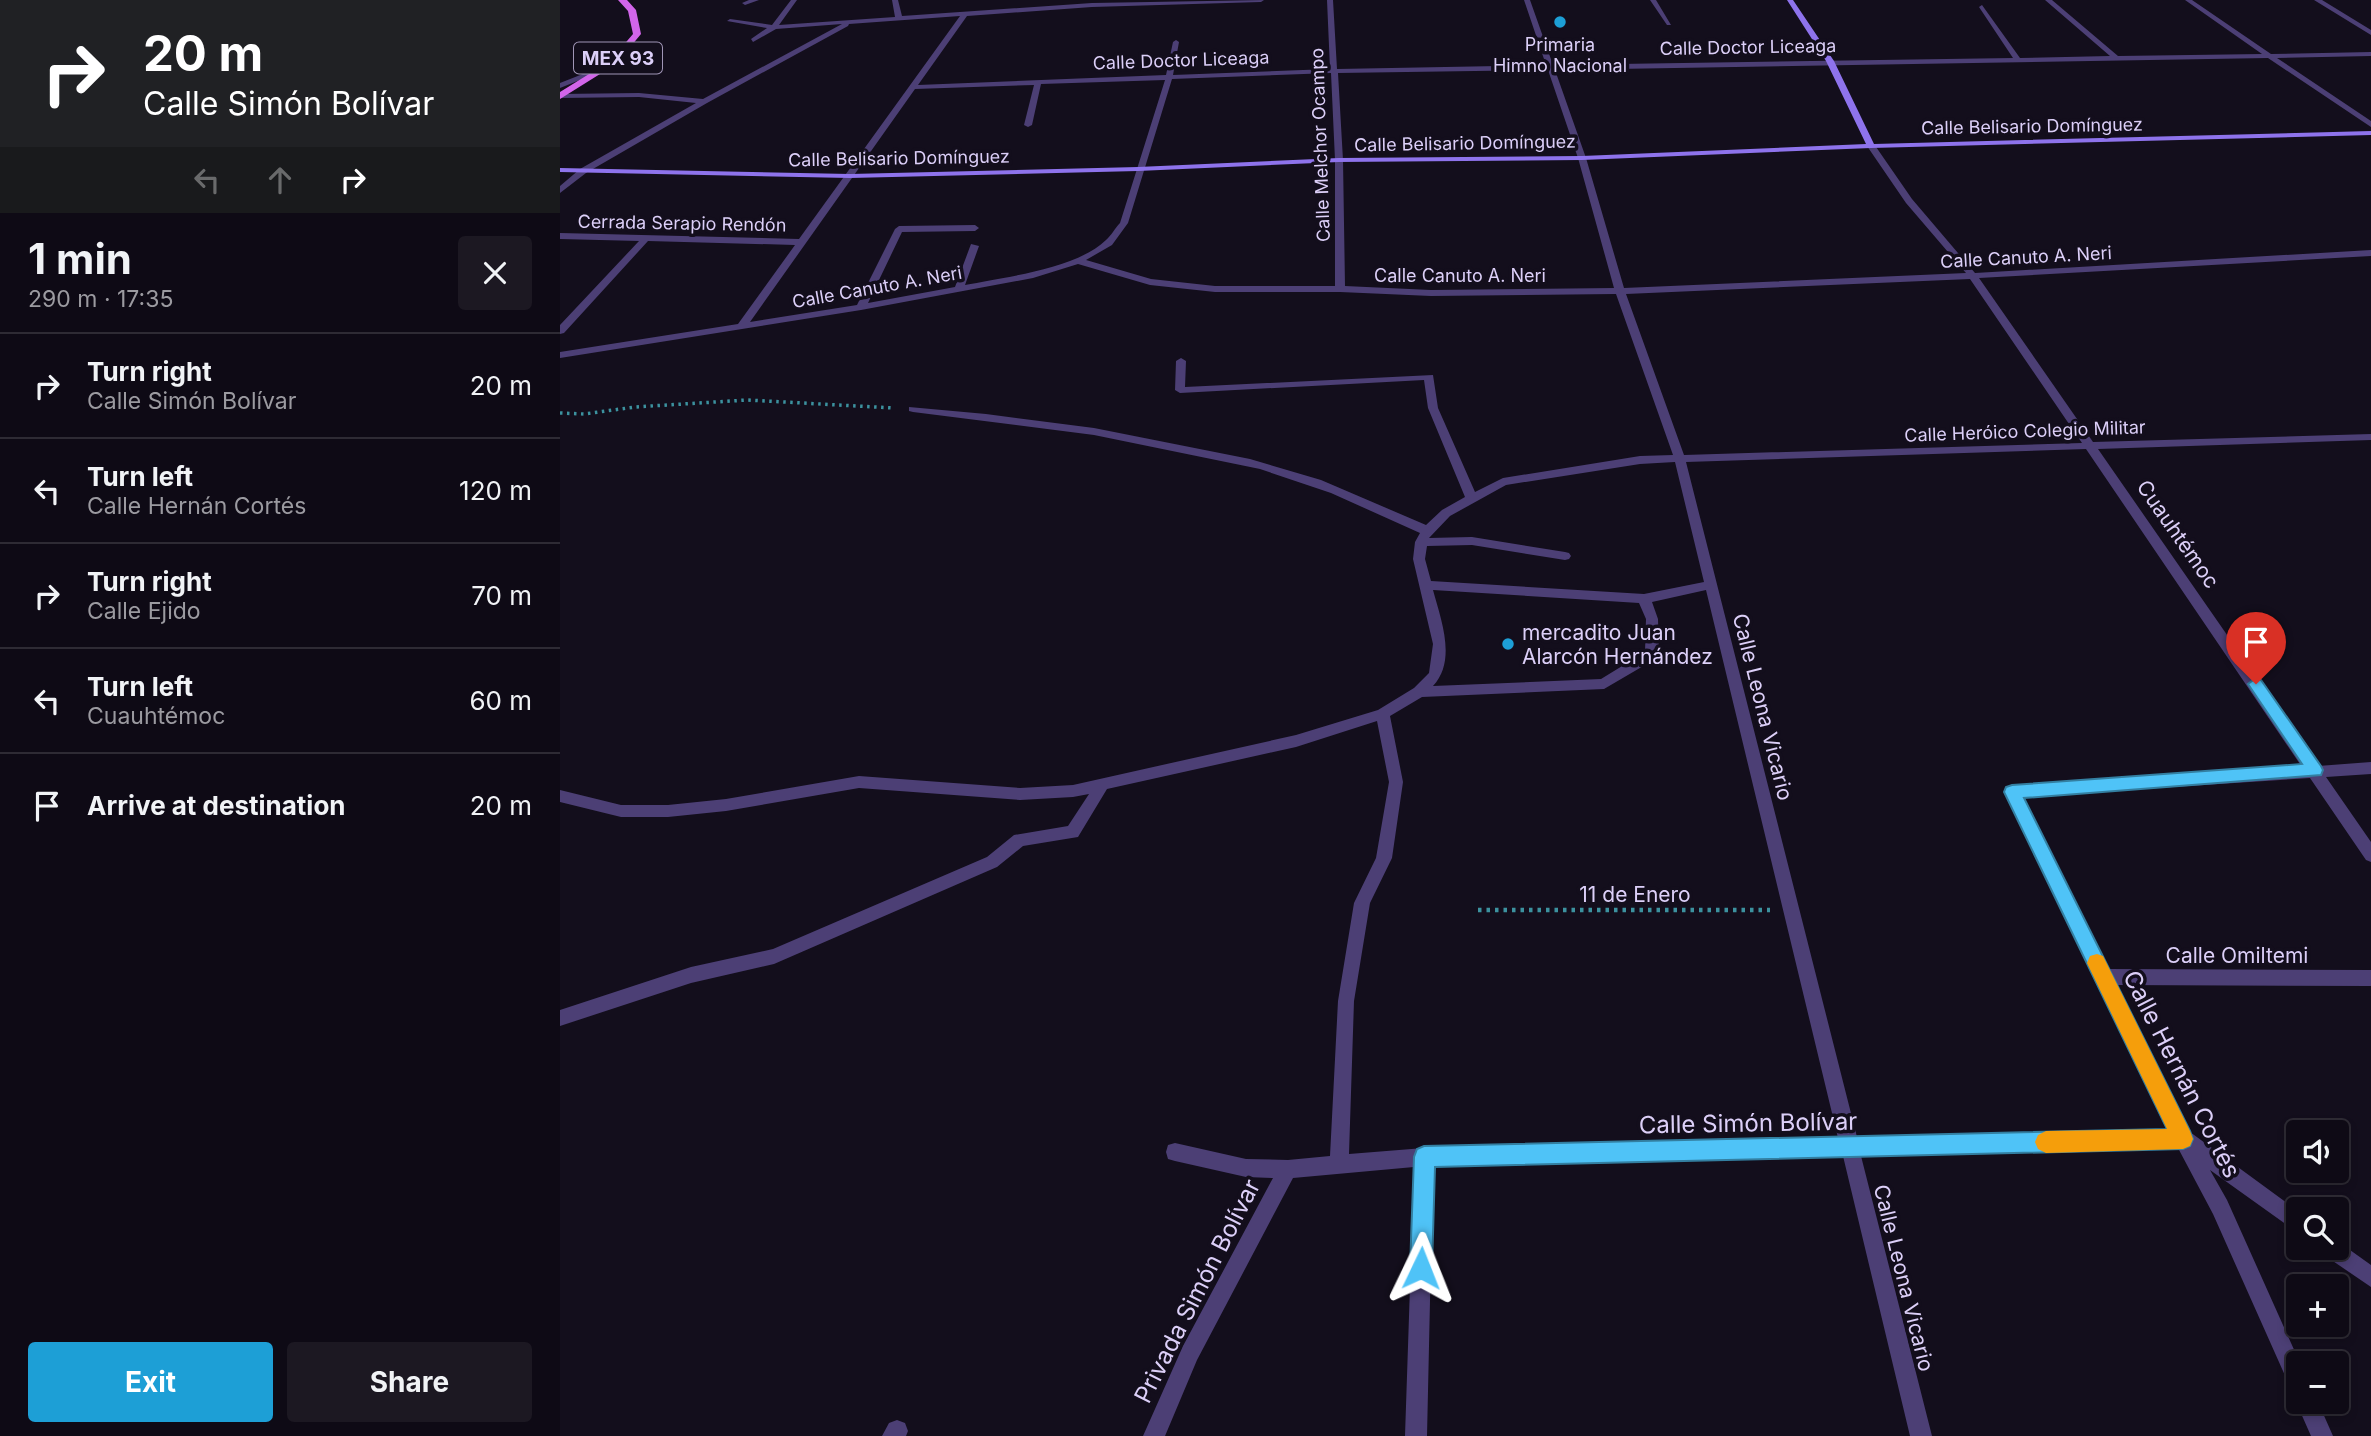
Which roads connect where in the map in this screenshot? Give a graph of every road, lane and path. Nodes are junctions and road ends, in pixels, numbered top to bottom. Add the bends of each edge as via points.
1 (622, 0) edge
2 (757, 0) edge
3 (794, 0) edge
4 (895, 0) edge
5 (1261, 0) edge
6 (1330, 0) edge
7 (1527, 0) edge
8 (1653, 0) edge
9 (1790, 0) edge
10 (2048, 0) edge
11 (2188, 0) edge
12 (2316, 0) edge
13 (1012, 1) edge
14 (745, 3) dead end
15 (1982, 7) dead end
16 (1009, 12) junction
17 (964, 15) junction
18 (899, 20) junction
19 (730, 21) dead end
20 (850, 22) junction
21 (1669, 24) dead end
22 (774, 27) junction
23 (2371, 33) edge
24 (753, 40) dead end
25 (1176, 42) dead end
26 (2371, 54) edge
27 (2268, 55) junction
28 (2115, 57) junction
29 (2017, 59) junction
30 (1830, 61) junction
31 (1550, 66) junction
32 (609, 67) junction
33 (1333, 71) junction
34 (1169, 77) junction
35 (1038, 82) junction
36 (560, 86) edge
37 (915, 87) junction
38 (560, 96) edge
39 (704, 101) junction
40 (1028, 125) dead end
41 (2371, 125) edge
42 (2371, 132) edge
43 (1871, 146) junction
44 (1582, 158) junction
45 (1339, 160) junction
46 (1138, 169) junction
47 (560, 170) edge
48 (583, 171) junction
49 (850, 176) junction
50 (560, 190) edge
51 (975, 228) dead end
52 (560, 236) edge
53 (645, 239) junction
54 (803, 242) junction
55 (974, 246) dead end
56 (2371, 253) edge
57 (1078, 261) junction
58 (1973, 275) junction
59 (959, 289) junction
60 (1340, 289) junction
61 (1619, 291) junction
62 (861, 307) junction
63 (741, 327) junction
64 (560, 331) edge
65 (565, 354) edge
66 (1181, 361) dead end
67 (560, 364) edge
68 (913, 409) joint
69 (560, 413) edge
70 (2371, 437) edge
71 (2092, 447) junction
72 (1680, 459) junction
73 (1472, 499) junction
74 (1424, 536) junction
75 (1565, 556) dead end
76 (1425, 585) junction
77 (1711, 585) junction
78 (1644, 599) junction
79 (1419, 692) junction
80 (1383, 714) junction
81 (2371, 768) edge
82 (2315, 770) junction
83 (1102, 785) junction
84 (560, 796) edge
85 (2371, 855) edge
86 (1478, 910) dead end
87 (1792, 911) junction
88 (2104, 977) junction
89 (2371, 978) edge
90 (560, 1018) edge
91 (2183, 1139) junction
92 (1850, 1147) junction
93 (1175, 1152) dead end
94 (1424, 1157) junction
95 (1339, 1165) junction
96 (1288, 1169) junction
97 (2286, 1214) edge
98 (2348, 1260) edge
99 (2371, 1277) edge
100 (2286, 1355) edge
101 (2312, 1414) edge
102 (1154, 1436) edge
103 (1416, 1436) edge
104 (1921, 1436) edge
105 (2322, 1436) edge

1 - 32 main road, MEX 93 via 632,10 637,34
2 - 14 street
3 - 22 street
4 - 18 street
5 - 16 street
6 - 33 street, Calle Melchor Ocampo
7 - 31 street, Calle Leona Vicario
8 - 21 street
9 - 30 street
10 - 28 street
11 - 27 street
12 - 23 street
13 - 16 street
15 - 29 street
16 - 17 street
17 - 18 street
17 - 37 street
18 - 20 street
19 - 22 street
20 - 22 street
20 - 39 street
22 - 24 street
25 - 34 street
26 - 27 street, Calle Doctor Liceaga
27 - 28 street, Calle Doctor Liceaga
27 - 41 street
28 - 29 street, Calle Doctor Liceaga
29 - 30 street, Calle Doctor Liceaga
30 - 31 street, Calle Doctor Liceaga
30 - 43 street
31 - 33 street, Calle Doctor Liceaga
31 - 44 street, Calle Leona Vicario
32 - 36 street
32 - 38 main road, MEX 93
33 - 34 street, Calle Doctor Liceaga
33 - 45 street, Calle Melchor Ocampo
34 - 35 street, Calle Doctor Liceaga
34 - 46 street
35 - 37 street, Calle Doctor Liceaga
35 - 40 street
37 - 49 street
38 - 39 street via 639,95
39 - 48 street
42 - 43 street, Calle Belisario Domínguez
43 - 44 street, Calle Belisario Domínguez
43 - 58 street, Cuauhtémoc via 1909,201
44 - 45 street, Calle Belisario Domínguez
44 - 61 street, Calle Leona Vicario
45 - 46 street, Calle Belisario Domínguez
45 - 60 street, Calle Melchor Ocampo
46 - 49 street, Calle Belisario Domínguez
46 - 57 street via 1124,223 1109,243
47 - 48 street, Calle Belisario Domínguez
48 - 49 street, Calle Belisario Domínguez
48 - 50 street
49 - 54 street
51 - 62 street via 899,229
52 - 53 street, Cerrada Serapio Rendón
53 - 54 street, Cerrada Serapio Rendón
53 - 64 street
54 - 63 street
55 - 59 street
56 - 58 street, Calle Canuto A. Neri
57 - 59 street, Calle Canuto A. Neri
57 - 60 street, Calle Canuto A. Neri via 1150,282 1215,289
58 - 61 street, Calle Canuto A. Neri
58 - 71 street, Cuauhtémoc
59 - 62 street, Calle Canuto A. Neri
60 - 61 street, Calle Canuto A. Neri
61 - 72 street, Calle Leona Vicario
62 - 63 street, Calle Canuto A. Neri
63 - 65 street, Calle Canuto A. Neri
65 - 67 street
66 - 73 street via 1181,390 1429,377 1433,408
68 - 69 path via 747,400
68 - 74 street via 1131,436 1280,470 1394,515
70 - 71 street, Calle Heróico Colegio Militar
71 - 72 street, Calle Heróico Colegio Militar
71 - 82 street, Cuauhtémoc
72 - 73 street, Calle Heróico Colegio Militar via 1640,460 1503,482
72 - 77 street, Calle Leona Vicario
73 - 74 street, Calle Heróico Colegio Militar via 1446,513
74 - 75 street
74 - 76 street via 1419,559
76 - 78 street
76 - 79 street via 1440,645 1435,675
77 - 78 street
77 - 87 street, Calle Leona Vicario
78 - 79 street via 1652,619 1652,654 1604,684
79 - 80 street
80 - 83 street via 1296,741
80 - 95 street via 1396,782 1384,858 1362,903 1346,1001
81 - 82 street
82 - 85 street, Cuauhtémoc
82 - 88 street, Calle Hernán Cortés via 2012,792
83 - 84 street via 1020,794 859,782 668,811 621,811
83 - 90 street via 1073,832 1019,840 992,862 774,956 691,975
86 - 87 path, 11 de Enero
87 - 92 street, Calle Leona Vicario
88 - 89 street, Calle Omiltemi
88 - 91 street, Calle Hernán Cortés
91 - 92 street, Calle Simón Bolívar
91 - 97 street
91 - 100 street, Calle Hernán Cortés via 2220,1207
92 - 94 street, Calle Simón Bolívar
92 - 104 street, Calle Leona Vicario
93 - 96 street, Calle Simón Bolívar via 1246,1168
94 - 95 street, Calle Simón Bolívar
94 - 103 street
95 - 96 street, Calle Simón Bolívar
96 - 102 street, Privada Simón Bolívar via 1190,1353
98 - 99 street
101 - 105 street

